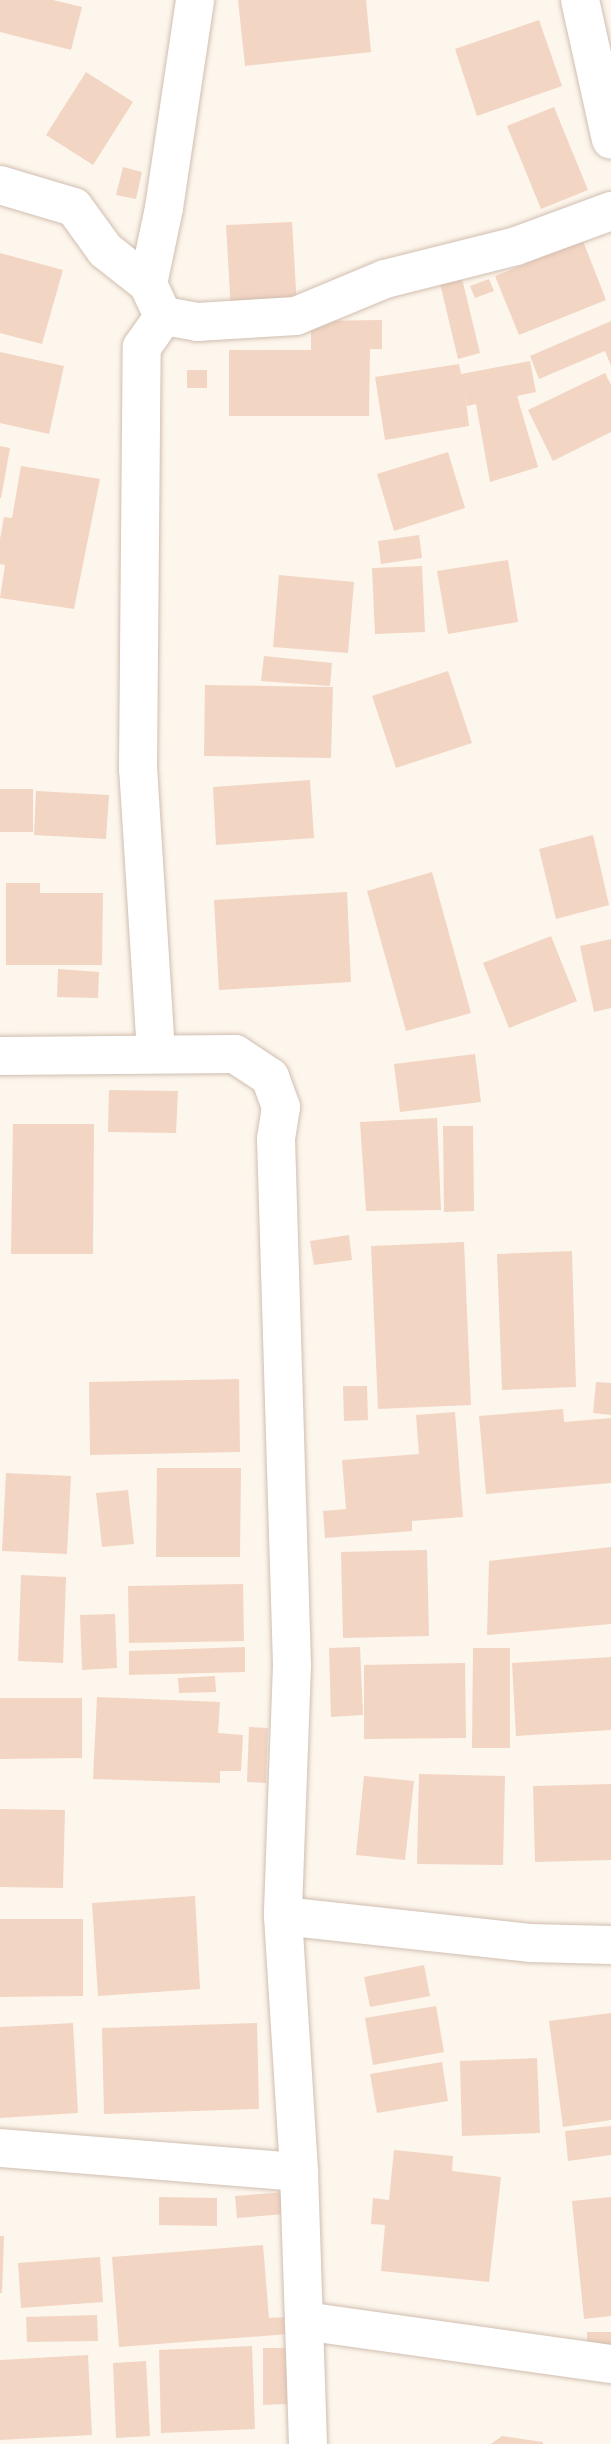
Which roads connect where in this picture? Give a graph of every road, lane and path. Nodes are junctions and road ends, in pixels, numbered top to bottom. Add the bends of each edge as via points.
1 (195, 0) edge
2 (580, 0) edge
3 (611, 140) edge
4 (0, 185) edge
5 (611, 211) edge
6 (156, 300) junction
7 (156, 1053) junction
8 (0, 1056) edge
9 (283, 1916) junction
10 (611, 1945) edge
11 (0, 2148) edge
12 (299, 2172) junction
13 (304, 2321) junction
14 (611, 2364) edge
15 (308, 2444) edge

1 - 6 street via 164,208
2 - 3 street
4 - 6 street via 74,207 106,250
5 - 6 street via 516,246 385,279 296,316 197,322
6 - 7 street via 142,346 138,770
7 - 8 street
7 - 9 street via 235,1054 270,1077 281,1107 276,1139 292,1665
9 - 10 street via 530,1943
9 - 12 street
11 - 12 street
12 - 13 street
13 - 14 street
13 - 15 street

